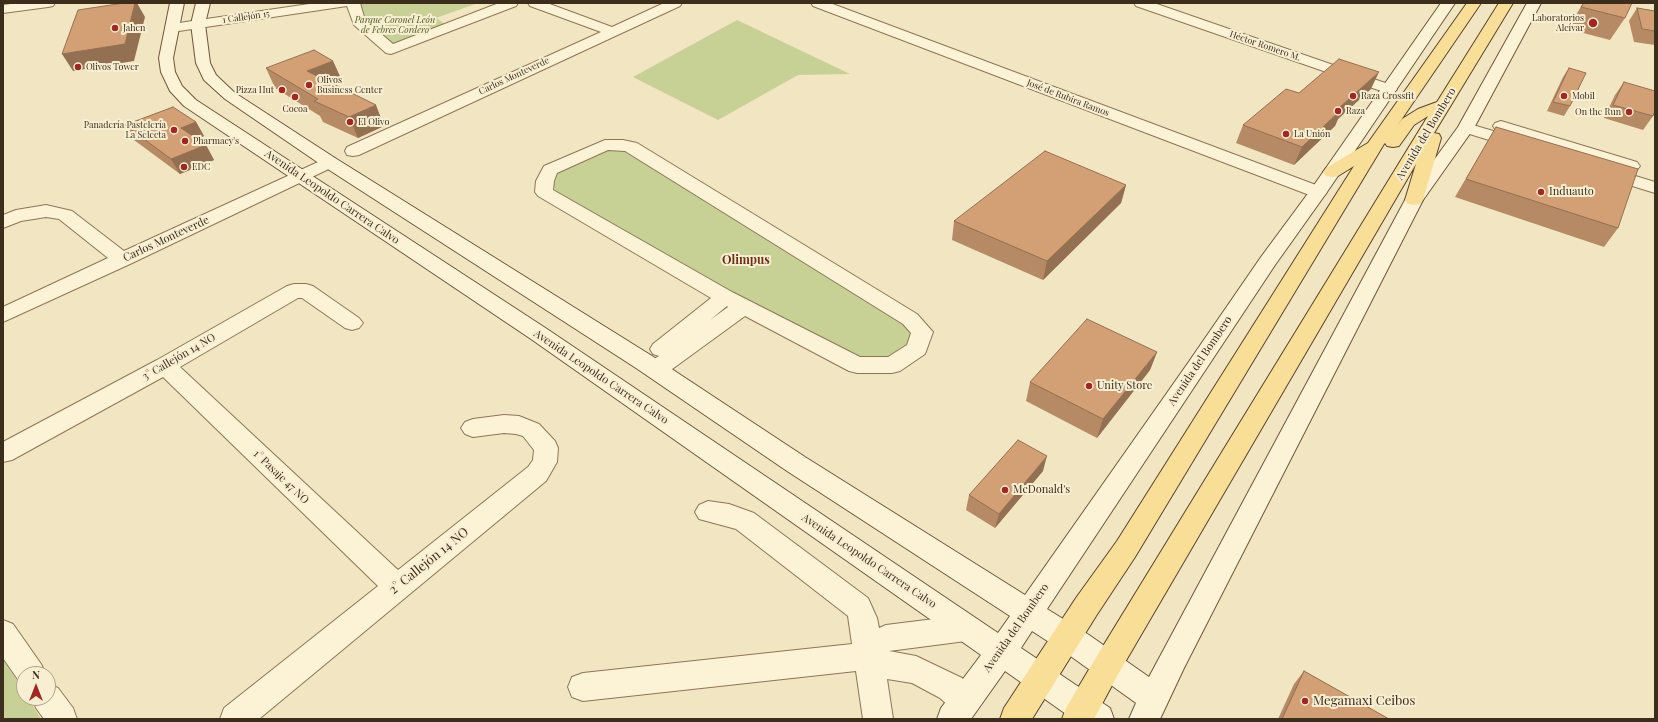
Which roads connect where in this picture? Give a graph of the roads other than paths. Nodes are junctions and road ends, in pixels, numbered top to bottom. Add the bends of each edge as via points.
1 (48, 3) edge
2 (274, 3) edge
3 (343, 3) edge
4 (353, 3) edge
5 (510, 3) edge
6 (535, 3) edge
7 (675, 3) edge
8 (818, 3) edge
9 (1141, 3) edge
10 (1448, 3) edge
11 (1474, 3) edge
12 (1506, 3) edge
13 (1534, 3) edge
14 (10, 7) edge
15 (1186, 7) dead end
16 (201, 14) edge
17 (1173, 14) junction
18 (174, 16) edge
19 (3, 20) edge
20 (611, 31) junction
21 (1389, 89) junction
22 (1443, 105) junction
23 (1469, 122) junction
24 (1376, 144) junction
25 (353, 151) dead end
26 (329, 162) junction
27 (1332, 172) junction
28 (1655, 174) edge
29 (300, 175) junction
30 (1655, 188) edge
31 (1318, 192) junction
32 (1414, 200) junction
33 (3, 222) edge
34 (123, 260) junction
35 (734, 302) junction
36 (3, 315) edge
37 (352, 323) dead end
38 (650, 365) junction
39 (165, 366) junction
40 (473, 428) dead end
41 (3, 453) edge
42 (708, 512) dead end
43 (397, 587) junction
44 (1026, 613) junction
45 (966, 628) junction
46 (3, 633) edge
47 (1073, 642) junction
48 (1002, 651) junction
49 (868, 656) junction
50 (26, 666) edge
51 (1107, 666) junction
52 (1046, 682) junction
53 (584, 686) dead end
54 (53, 706) edge
55 (1148, 708) edge
56 (958, 710) edge
57 (1086, 716) edge
58 (62, 719) edge
59 (235, 719) edge
60 (878, 719) edge
61 (1015, 719) edge
62 (1028, 719) edge

1 - 14 street
2 - 16 street, 1 Callejón 15
3 - 16 street, 1 Callejón 15
4 - 5 street via 359,22 391,50
6 - 20 street
7 - 20 street, Carlos Monteverde
8 - 31 street, José de Rubira Ramos
9 - 17 street, Héctor Romero M.
10 - 21 street, Avenida del Bombero
11 - 24 main road
12 - 22 main road, Avenida del Bombero
13 - 23 street
14 - 19 street
15 - 17 street
16 - 18 street, 1 Callejón 15
16 - 26 street via 203,63 209,77 230,96
17 - 21 street, Héctor Romero M.
18 - 29 street, Avenida Leopoldo Carrera Calvo via 166,58 168,72 175,88 190,103
20 - 25 street, Carlos Monteverde
21 - 27 street, Avenida del Bombero
22 - 32 main road
22 - 47 main road via 1424,112 1402,128 1116,581 1099,614
22 - 51 main road, Avenida del Bombero
23 - 28 street
23 - 30 street
23 - 32 street
24 - 27 main road
24 - 47 main road via 1126,549 1086,607
26 - 29 street, Carlos Monteverde
26 - 38 street
27 - 31 street, Avenida del Bombero
29 - 34 street, Carlos Monteverde
29 - 45 street, Avenida Leopoldo Carrera Calvo via 539,334
31 - 44 street, Avenida del Bombero
32 - 55 street
33 - 34 street via 16,216 46,211 65,215
34 - 36 street, Carlos Monteverde
35 - 35 street via 857,365 892,365 917,349 922,332 910,319 631,147 605,145 550,170 544,182 544,192
35 - 38 street
37 - 39 street, 3° Callejón 14 NO via 306,291 294,291
38 - 44 street via 796,464
39 - 41 street, 3° Callejón 14 NO
39 - 43 street, 1° Pasaje 47 NO
40 - 43 street, 2° Callejón 14 NO via 504,424 519,425 531,430 546,448 545,462 536,474
42 - 49 street via 729,515 745,521 858,607 863,618
43 - 59 street, 2° Callejón 14 NO
44 - 47 street
44 - 48 street, Avenida del Bombero
45 - 48 street, Avenida Leopoldo Carrera Calvo
45 - 49 street via 886,638 874,645
46 - 50 street
47 - 51 street
47 - 52 main road
48 - 52 street, Avenida Leopoldo Carrera Calvo
48 - 56 street, Avenida del Bombero
49 - 53 street
49 - 56 street via 876,663 916,670 951,688
49 - 60 street
51 - 55 street
51 - 57 main road, Avenida del Bombero
52 - 57 street, Avenida Leopoldo Carrera Calvo
52 - 61 main road
52 - 62 main road
54 - 58 street

